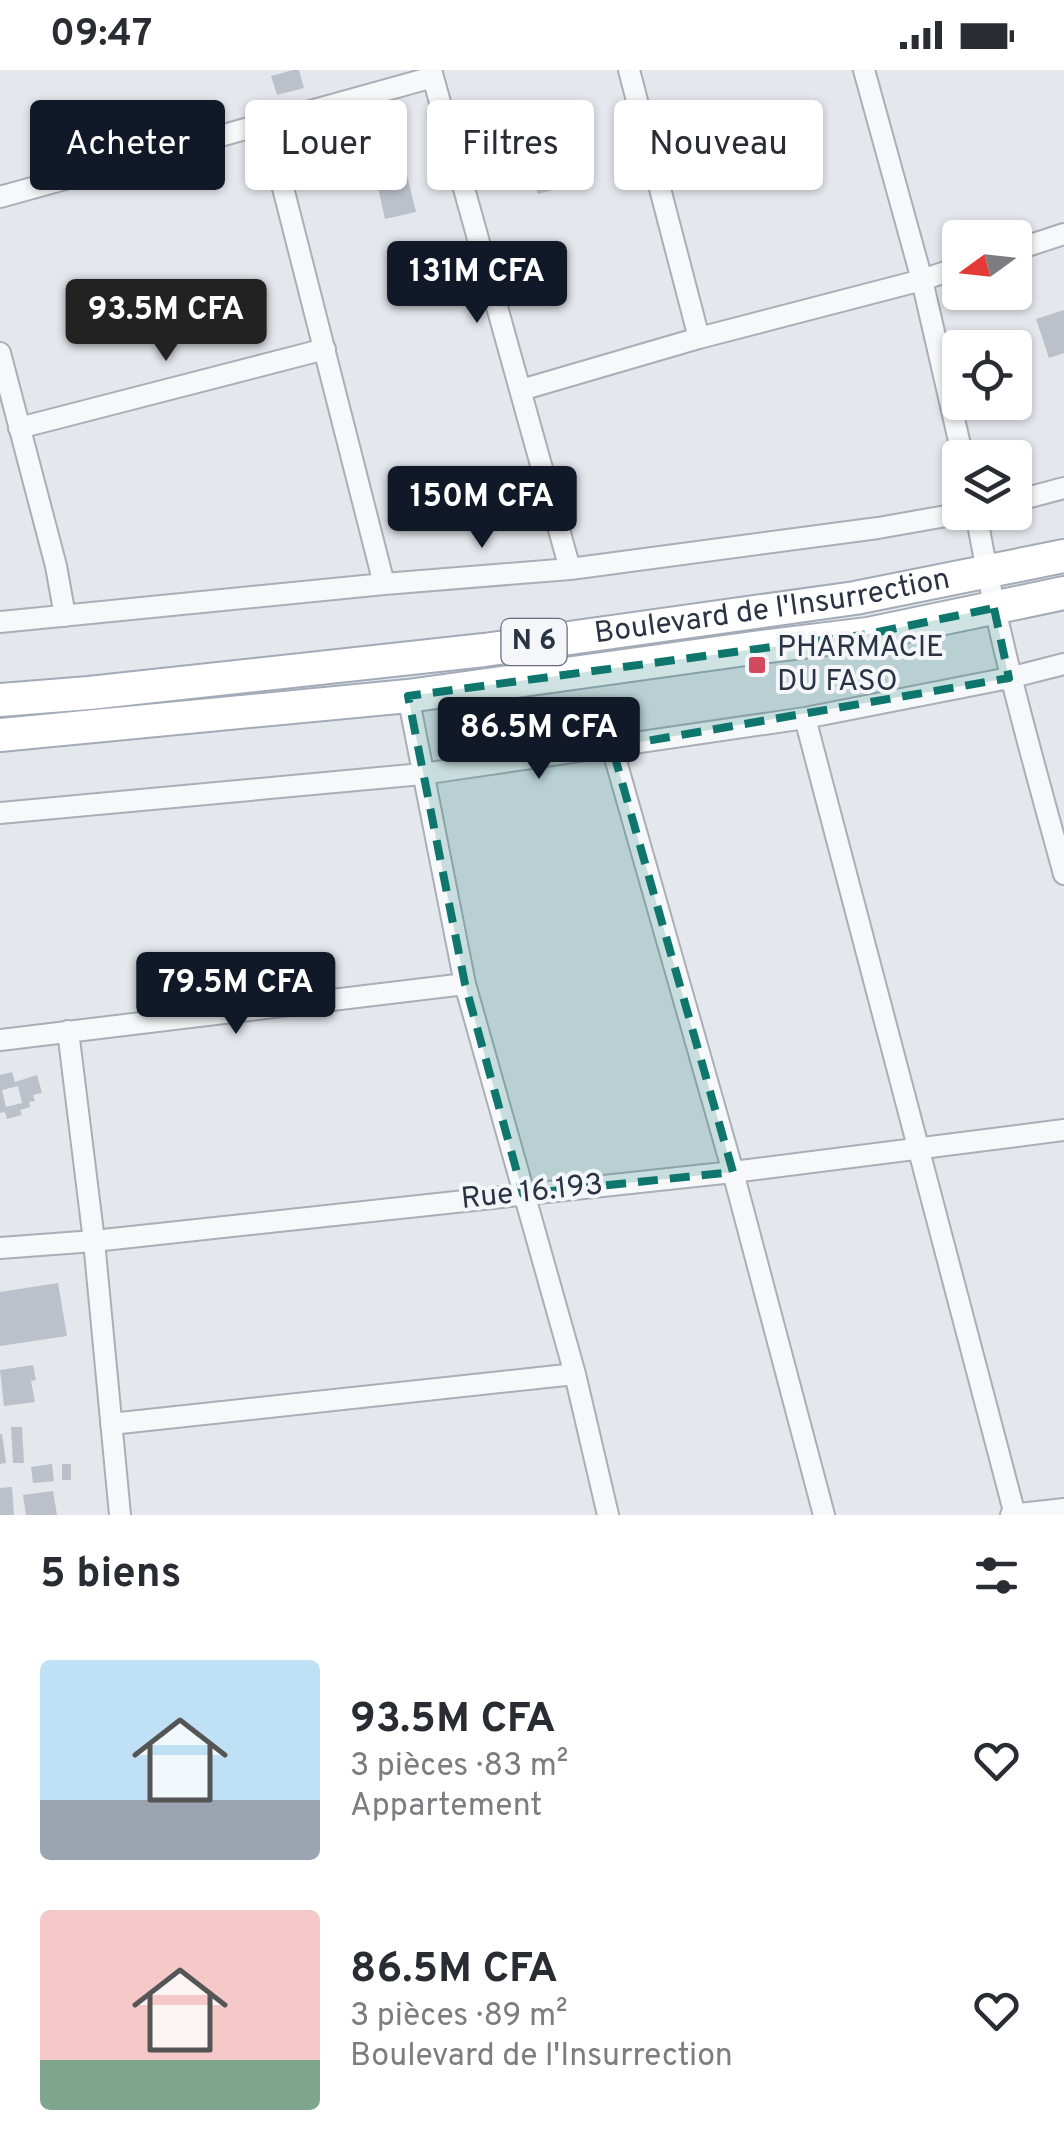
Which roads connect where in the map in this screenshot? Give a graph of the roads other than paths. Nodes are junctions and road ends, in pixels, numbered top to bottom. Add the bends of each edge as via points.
1 (628, 70) edge
2 (864, 70) edge
3 (432, 73) edge
4 (341, 100) edge
5 (245, 128) edge
6 (284, 190) edge
7 (0, 197) edge
8 (1064, 234) edge
9 (1032, 244) edge
10 (942, 274) edge
11 (922, 280) junction
12 (699, 338) junction
13 (325, 349) junction
14 (0, 353) edge
15 (521, 390) junction
16 (19, 428) junction
17 (958, 440) edge
18 (1064, 488) edge
19 (1032, 496) edge
20 (942, 517) edge
21 (977, 530) edge
22 (1064, 556) edge
23 (570, 569) junction
24 (986, 572) junction
25 (384, 584) junction
26 (1064, 592) edge
27 (994, 608) junction
28 (65, 616) junction
29 (0, 622) edge
30 (1064, 664) edge
31 (1010, 678) junction
32 (408, 696) junction
33 (0, 700) edge
34 (806, 718) junction
35 (0, 736) edge
36 (612, 747) junction
37 (422, 774) junction
38 (0, 813) edge
39 (1064, 874) edge
40 (465, 984) junction
41 (68, 1031) junction
42 (0, 1040) edge
43 (1064, 1130) edge
44 (919, 1148) junction
45 (733, 1172) junction
46 (523, 1194) junction
47 (94, 1241) junction
48 (0, 1248) edge
49 (575, 1374) junction
50 (111, 1424) junction
51 (1064, 1509) edge
52 (120, 1515) edge
53 (608, 1515) edge
54 (824, 1515) edge
55 (1013, 1515) edge

1 - 12 street
2 - 11 street
3 - 4 street
3 - 15 street
5 - 7 street
6 - 13 street
8 - 9 street
10 - 11 street
11 - 12 street
11 - 17 street
12 - 15 street
13 - 16 street
13 - 25 street
14 - 16 street
15 - 23 street
16 - 28 street
18 - 19 street
20 - 23 street
21 - 24 street
22 - 24 main road, Boulevard de l'Insurrection / N 6
23 - 25 street
24 - 27 street
24 - 33 main road, Boulevard de l'Insurrection / N 6 via 856,598 465,652
25 - 28 street
26 - 27 main road, Boulevard de l'Insurrection / N 6
27 - 31 street
27 - 32 main road, Boulevard de l'Insurrection / N 6 via 868,634
28 - 29 street
30 - 31 street
31 - 34 street
31 - 39 street
32 - 35 main road, Boulevard de l'Insurrection / N 6
32 - 37 street
34 - 36 street
34 - 44 street
36 - 37 street
36 - 45 street
37 - 38 street
37 - 40 street
40 - 41 street
40 - 46 street
41 - 42 street
41 - 47 street
43 - 44 street, Rue 16.193
44 - 45 street, Rue 16.193
44 - 55 street
45 - 46 street, Rue 16.193
45 - 54 street
46 - 47 street, Rue 16.193
46 - 49 street
47 - 48 street, Rue 16.193
47 - 50 street
49 - 50 street
49 - 53 street
50 - 52 street
51 - 55 street

